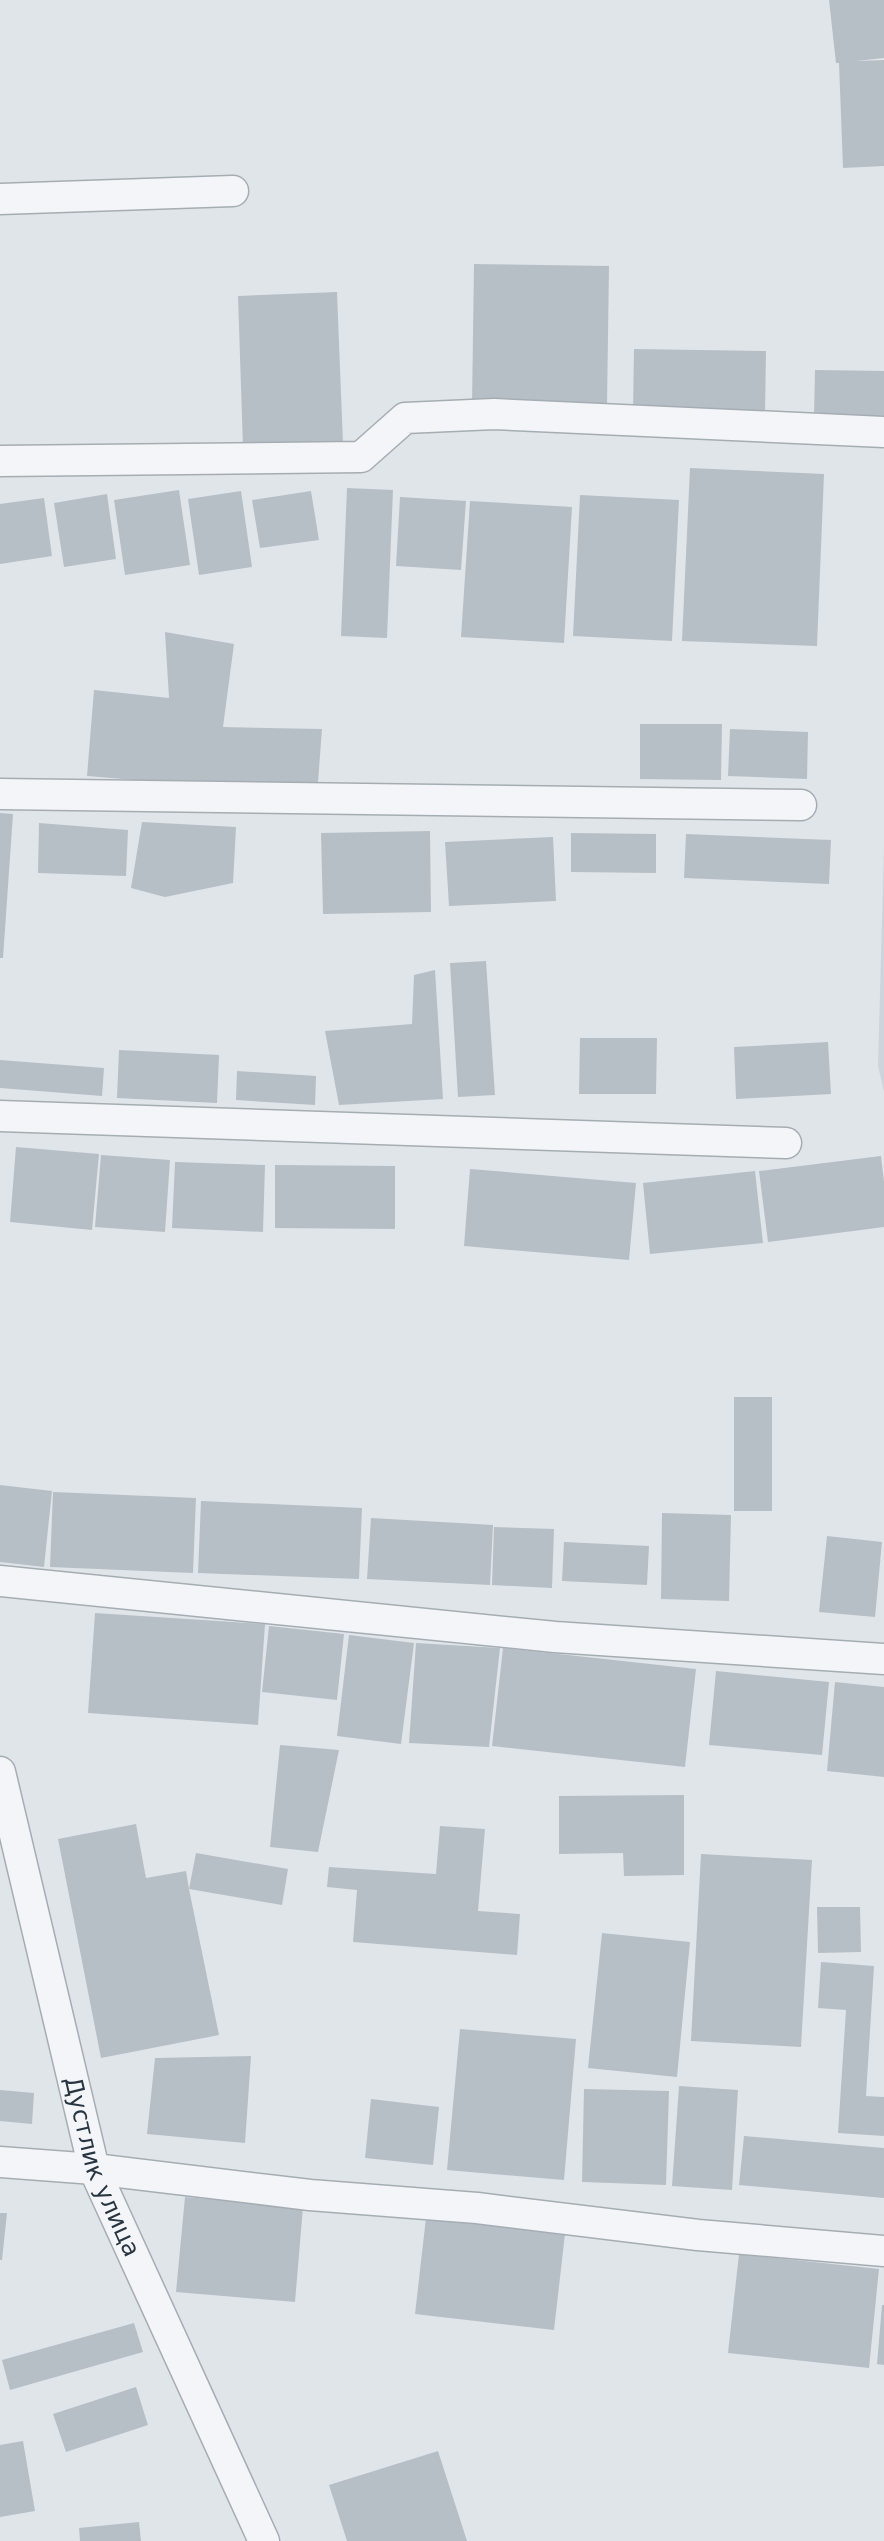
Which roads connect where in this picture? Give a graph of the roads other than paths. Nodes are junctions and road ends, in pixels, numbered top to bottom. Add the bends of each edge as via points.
1 (233, 191) dead end
2 (0, 199) edge
3 (884, 432) edge
4 (0, 461) edge
5 (0, 794) edge
6 (801, 805) dead end
7 (0, 1116) edge
8 (786, 1143) dead end
9 (0, 1581) edge
10 (884, 1659) edge
11 (0, 1772) edge
12 (0, 2162) edge
13 (94, 2169) junction
14 (884, 2251) edge
15 (264, 2541) edge

1 - 2 street
3 - 4 street via 481,415 405,418 361,457
5 - 6 street
7 - 8 street
9 - 10 street via 555,1637
11 - 13 street, Дустлик улица
12 - 13 street
13 - 14 street via 310,2195
13 - 15 street, Дустлик улица

